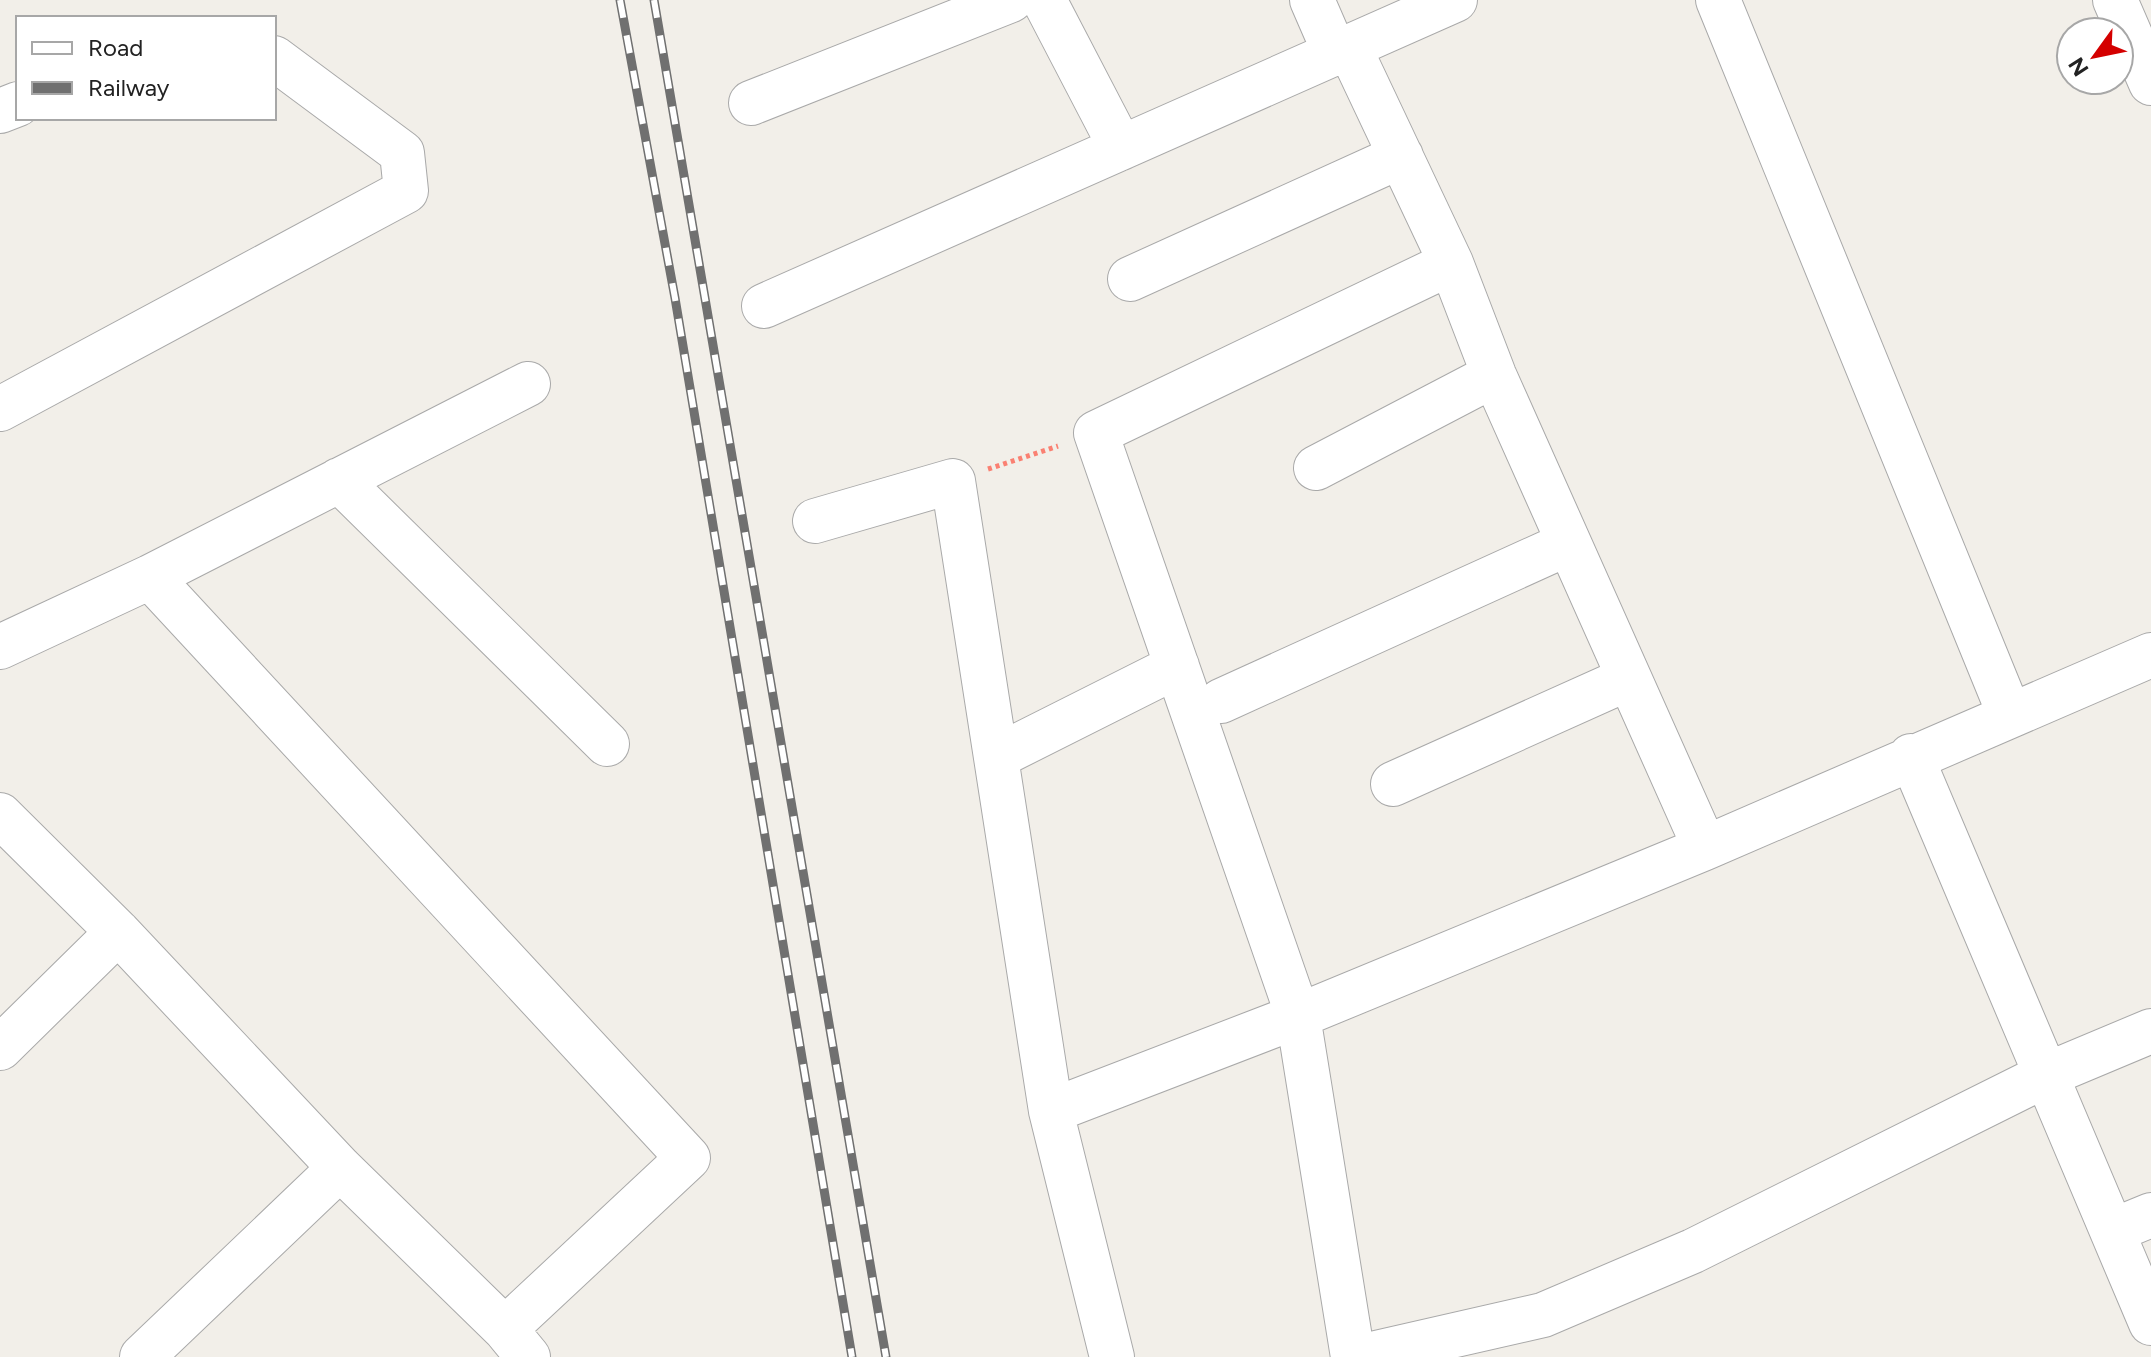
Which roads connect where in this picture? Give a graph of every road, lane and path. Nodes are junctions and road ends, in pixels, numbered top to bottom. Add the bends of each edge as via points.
1 (1011, 0) edge
2 (1044, 0) edge
3 (1312, 0) edge
4 (1455, 0) edge
5 (1718, 0) edge
6 (2120, 1) edge
7 (1342, 50) junction
8 (276, 59) edge
9 (2151, 83) edge
10 (751, 103) dead end
11 (1121, 148) junction
12 (1401, 156) junction
13 (1451, 263) junction
14 (1130, 279) dead end
15 (764, 306) dead end
16 (1494, 375) junction
17 (528, 384) dead end
18 (0, 409) edge
19 (1096, 433) junction
20 (1316, 468) dead end
21 (339, 480) junction
22 (953, 481) junction
23 (815, 521) dead end
24 (1569, 543) junction
25 (150, 577) junction
26 (0, 647) edge
27 (2151, 655) edge
28 (1177, 666) junction
29 (1629, 678) junction
30 (1221, 701) dead end
31 (2009, 713) junction
32 (607, 744) dead end
33 (1911, 756) junction
34 (996, 757) junction
35 (1393, 784) dead end
36 (0, 815) edge
37 (1705, 848) junction
38 (118, 932) junction
39 (1298, 1016) junction
40 (2151, 1031) edge
41 (0, 1048) edge
42 (2046, 1075) junction
43 (1051, 1111) junction
44 (340, 1168) junction
45 (2132, 1223) edge
46 (2151, 1323) edge
47 (516, 1343) edge
48 (142, 1357) edge
49 (1112, 1357) edge
50 (1356, 1357) edge

1 - 10 street
2 - 11 street
3 - 7 street
4 - 7 street
5 - 31 street
6 - 9 street
7 - 11 street
7 - 12 street
8 - 18 street via 402,153 406,191
11 - 15 street
12 - 13 street
12 - 14 street
13 - 16 street
13 - 19 street
16 - 20 street
16 - 24 street
17 - 21 street
19 - 22 path
19 - 28 street
21 - 25 street
21 - 32 street
22 - 23 street
22 - 34 street
24 - 29 street
24 - 30 street
25 - 26 street
25 - 47 street via 688,1158
27 - 31 street
28 - 34 street
28 - 39 street
29 - 35 street
29 - 37 street
31 - 33 street
33 - 37 street
33 - 42 street
34 - 43 street
36 - 38 street
37 - 39 street
38 - 41 street
38 - 44 street
39 - 43 street
39 - 50 street
40 - 42 street
42 - 45 street
42 - 50 street via 1693,1251 1543,1315
43 - 49 street
44 - 47 street
44 - 48 street
45 - 46 street

